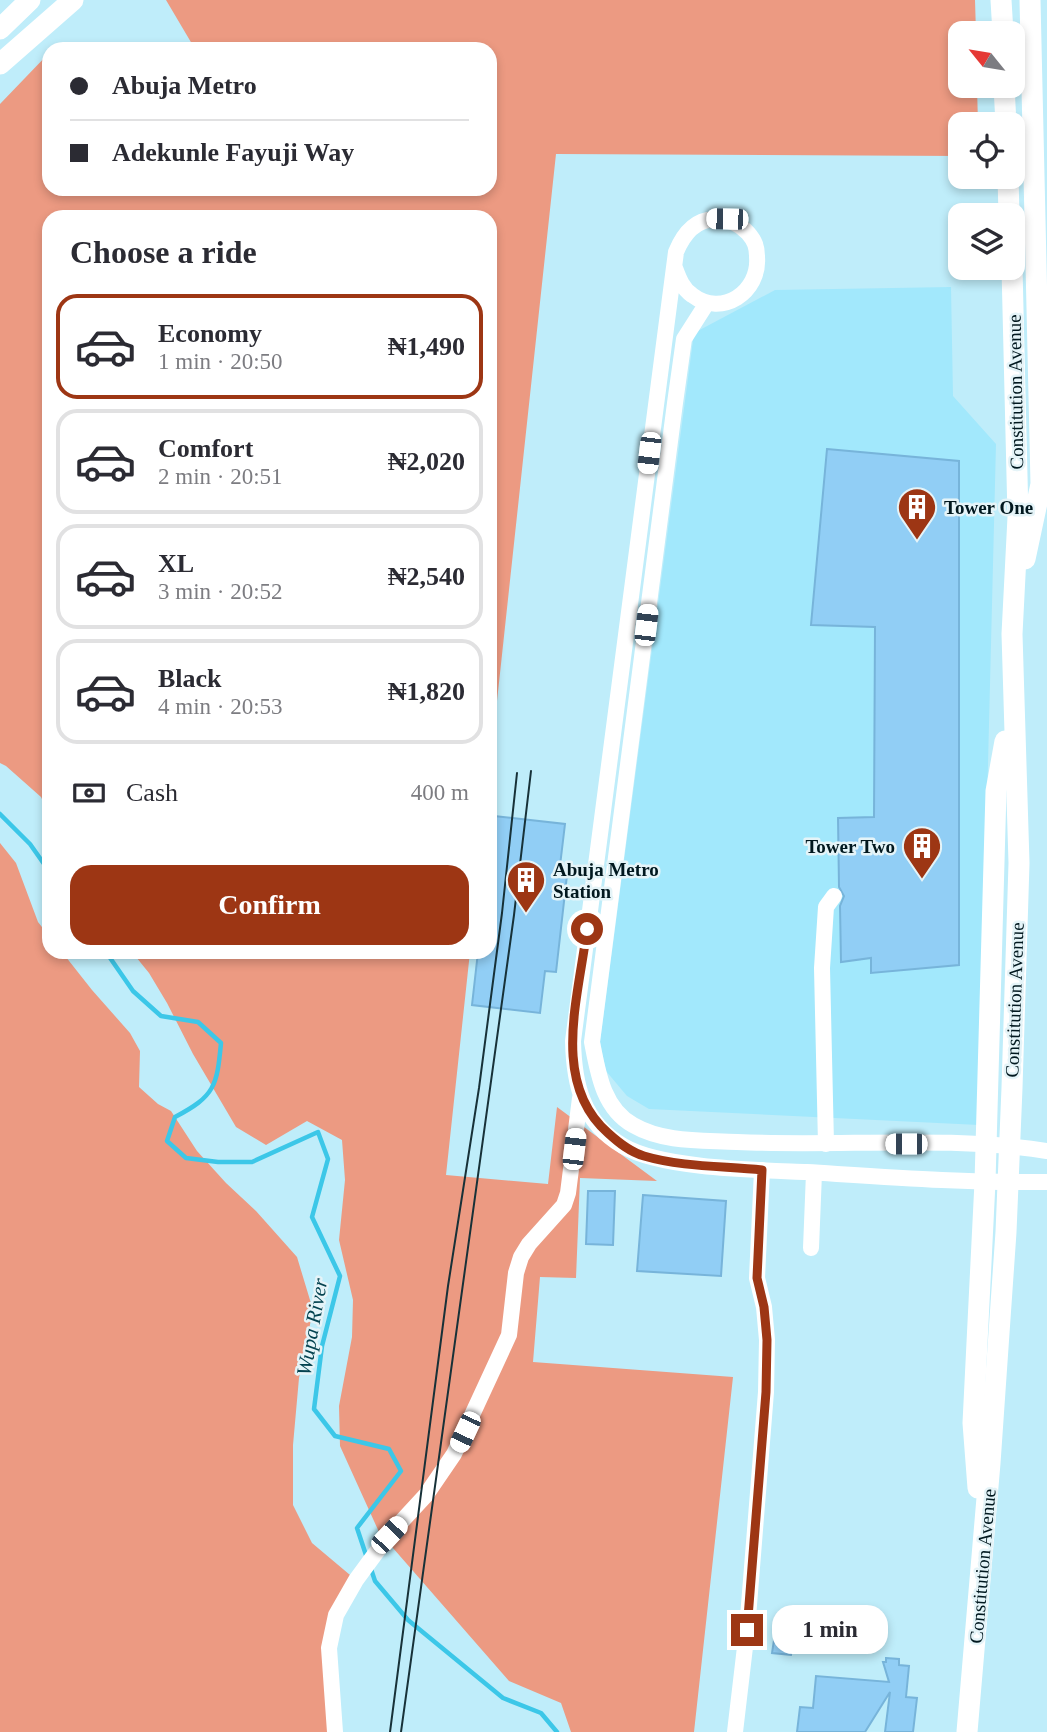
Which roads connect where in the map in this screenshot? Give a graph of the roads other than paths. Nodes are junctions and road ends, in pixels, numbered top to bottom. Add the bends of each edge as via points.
1 (73, 0) edge
2 (1001, 0) edge
3 (1030, 0) edge
4 (24, 2) edge
5 (1002, 21) edge
6 (0, 29) edge
7 (0, 64) edge
8 (675, 268) junction
9 (1012, 280) edge
10 (707, 303) junction
11 (1013, 602) junction
12 (1013, 690) junction
13 (834, 896) dead end
14 (580, 1098) junction
15 (826, 1144) junction
16 (986, 1144) junction
17 (1047, 1151) edge
18 (762, 1170) junction
19 (814, 1173) junction
20 (985, 1182) junction
21 (1047, 1182) edge
22 (811, 1248) dead end
23 (983, 1549) junction
24 (335, 1732) edge
25 (736, 1732) edge
26 (967, 1732) edge

1 - 7 main road
2 - 5 main road
3 - 11 main road, Constitution Avenue via 1041,484
4 - 6 main road
8 - 10 street via 681,284
8 - 10 street via 683,236 695,225 727,219 742,226 757,246 758,271 752,286 739,298
8 - 14 street via 573,1041
9 - 11 main road, Constitution Avenue via 1018,517
10 - 15 street via 684,339 592,1042 603,1090 615,1109 631,1124 651,1133 676,1139
11 - 12 main road, Constitution Avenue
12 - 16 main road via 996,791
12 - 23 main road, Constitution Avenue via 1018,863 1012,1088
13 - 15 street via 826,907 822,968
14 - 18 street via 599,1125 621,1145 643,1156
14 - 24 street via 568,1193 564,1205 521,1257 506,1345 454,1454 356,1580 337,1615 329,1648
15 - 16 street
16 - 17 street
16 - 20 main road
18 - 19 street
18 - 25 street via 757,1278 767,1340 766,1392
19 - 20 street
19 - 22 street
20 - 21 street
20 - 23 main road via 973,1423
23 - 26 main road, Constitution Avenue

